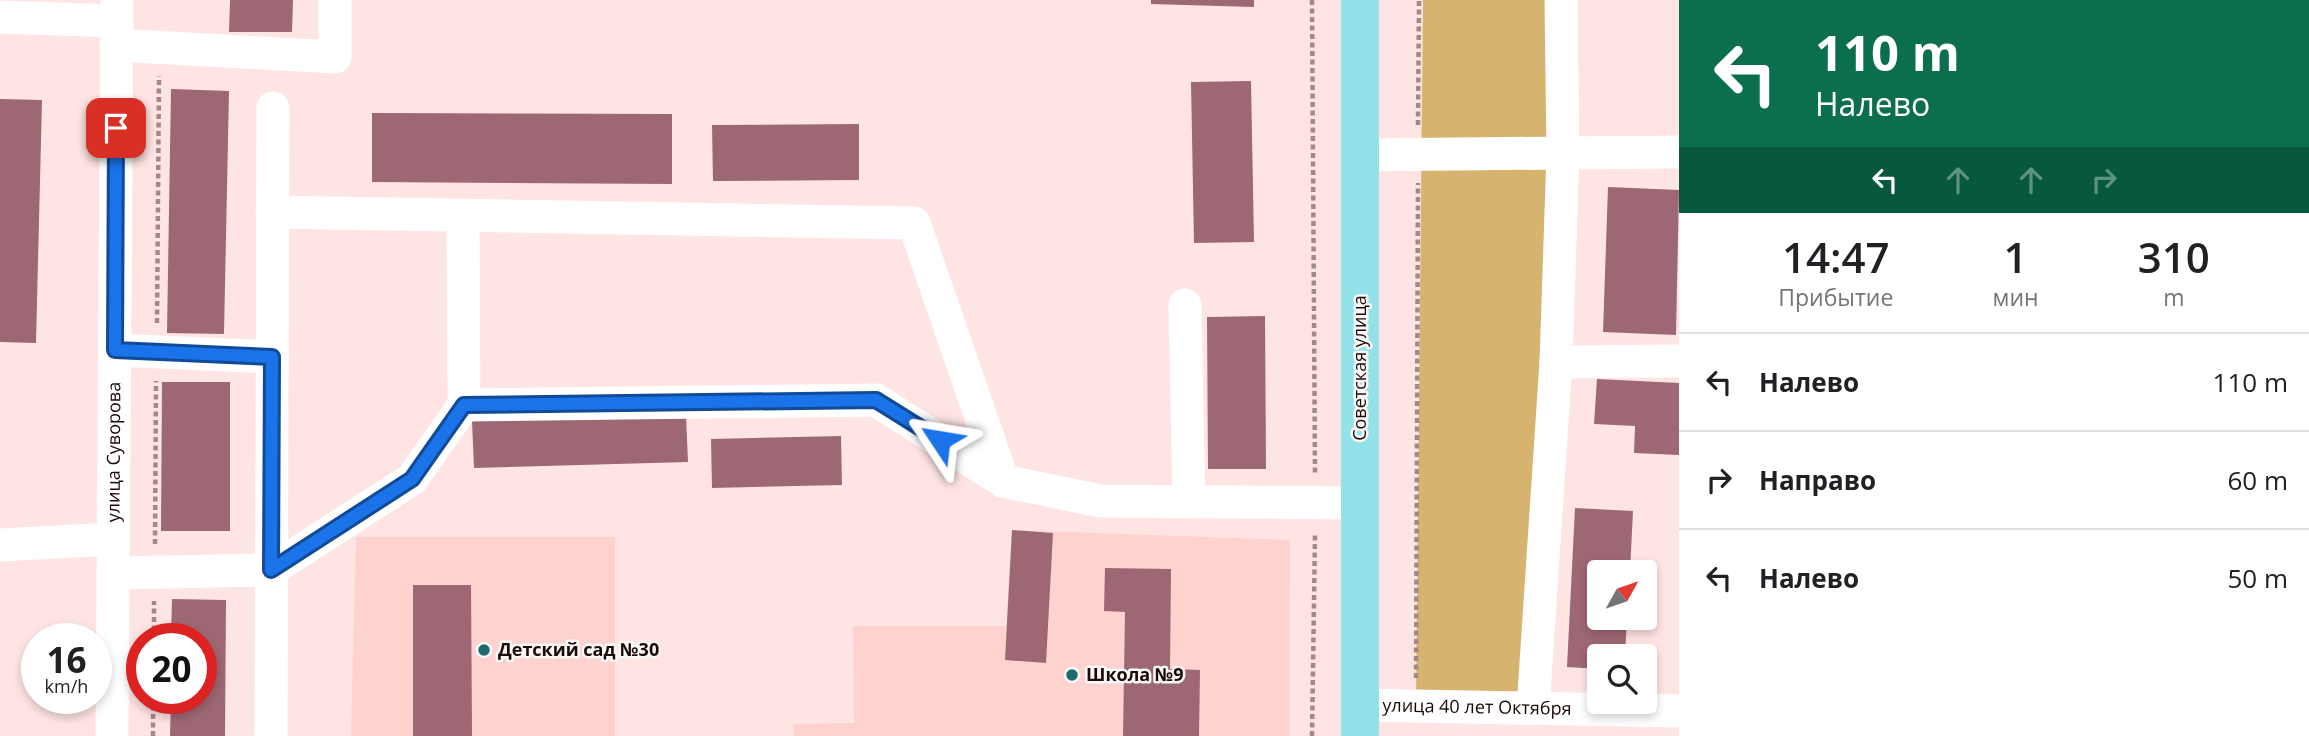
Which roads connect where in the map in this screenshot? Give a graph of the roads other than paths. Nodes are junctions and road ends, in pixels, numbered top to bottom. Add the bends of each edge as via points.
1 (335, 0) edge
2 (1360, 0) edge
3 (1561, 0) edge
4 (0, 17) edge
5 (116, 22) edge
6 (273, 108) dead end
7 (1679, 152) edge
8 (1563, 153) junction
9 (1360, 155) junction
10 (272, 212) junction
11 (463, 215) junction
12 (1185, 305) dead end
13 (115, 350) junction
14 (272, 357) junction
15 (1679, 361) edge
16 (1556, 362) junction
17 (464, 405) junction
18 (1003, 481) junction
19 (1189, 502) junction
20 (1360, 503) junction
21 (113, 539) junction
22 (0, 545) edge
23 (271, 570) junction
24 (113, 573) junction
25 (1533, 708) junction
26 (1679, 710) edge
27 (1360, 721) edge
28 (112, 736) edge
29 (271, 736) edge

1 - 5 street via 335,57
2 - 9 main road, Советская улица
3 - 8 street
4 - 5 street
5 - 13 street, улица Суворова
6 - 10 street
7 - 8 street
8 - 9 street
8 - 16 street
9 - 20 main road, Советская улица
10 - 11 street
10 - 14 street
11 - 17 street
11 - 18 street via 914,223
12 - 19 street
13 - 14 street
13 - 21 street, улица Суворова
14 - 23 street
15 - 16 street
16 - 25 street
17 - 18 street via 876,400
17 - 23 street via 412,479
18 - 19 street via 1101,501
19 - 20 street
20 - 27 main road, Советская улица
21 - 22 street
21 - 24 street, улица Суворова
23 - 24 street
23 - 29 street
24 - 28 street, улица Суворова
25 - 26 street, улица 40 лет Октября
25 - 27 street, улица 40 лет Октября via 1416,706

